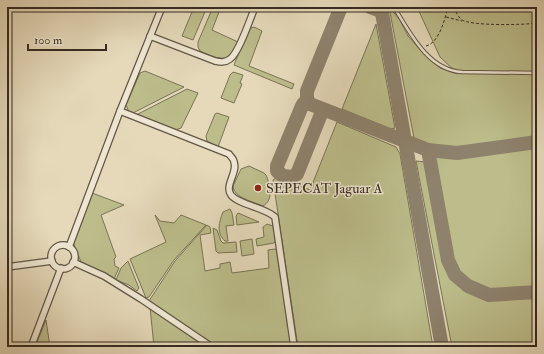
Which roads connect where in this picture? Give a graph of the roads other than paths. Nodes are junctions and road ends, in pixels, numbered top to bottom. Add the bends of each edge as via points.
1 (162, 7) edge
2 (255, 7) edge
3 (394, 7) edge
4 (150, 36) junction
5 (537, 73) edge
6 (120, 111) junction
7 (69, 247) junction
8 (52, 261) junction
9 (73, 262) junction
10 (7, 267) edge
11 (61, 268) junction
12 (31, 347) edge
13 (212, 347) edge
14 (294, 347) edge

1 - 4 street
2 - 4 street via 236,52 229,60 223,62
3 - 5 lane via 418,44 444,68 454,72
4 - 6 street
6 - 7 street
6 - 14 street via 229,154 235,168 230,193 234,198 270,212 275,217
7 - 8 street via 62,245 55,248 51,254
7 - 9 street via 75,255
8 - 10 street
8 - 11 street
9 - 11 street via 68,267
9 - 13 street via 104,276
11 - 12 street

